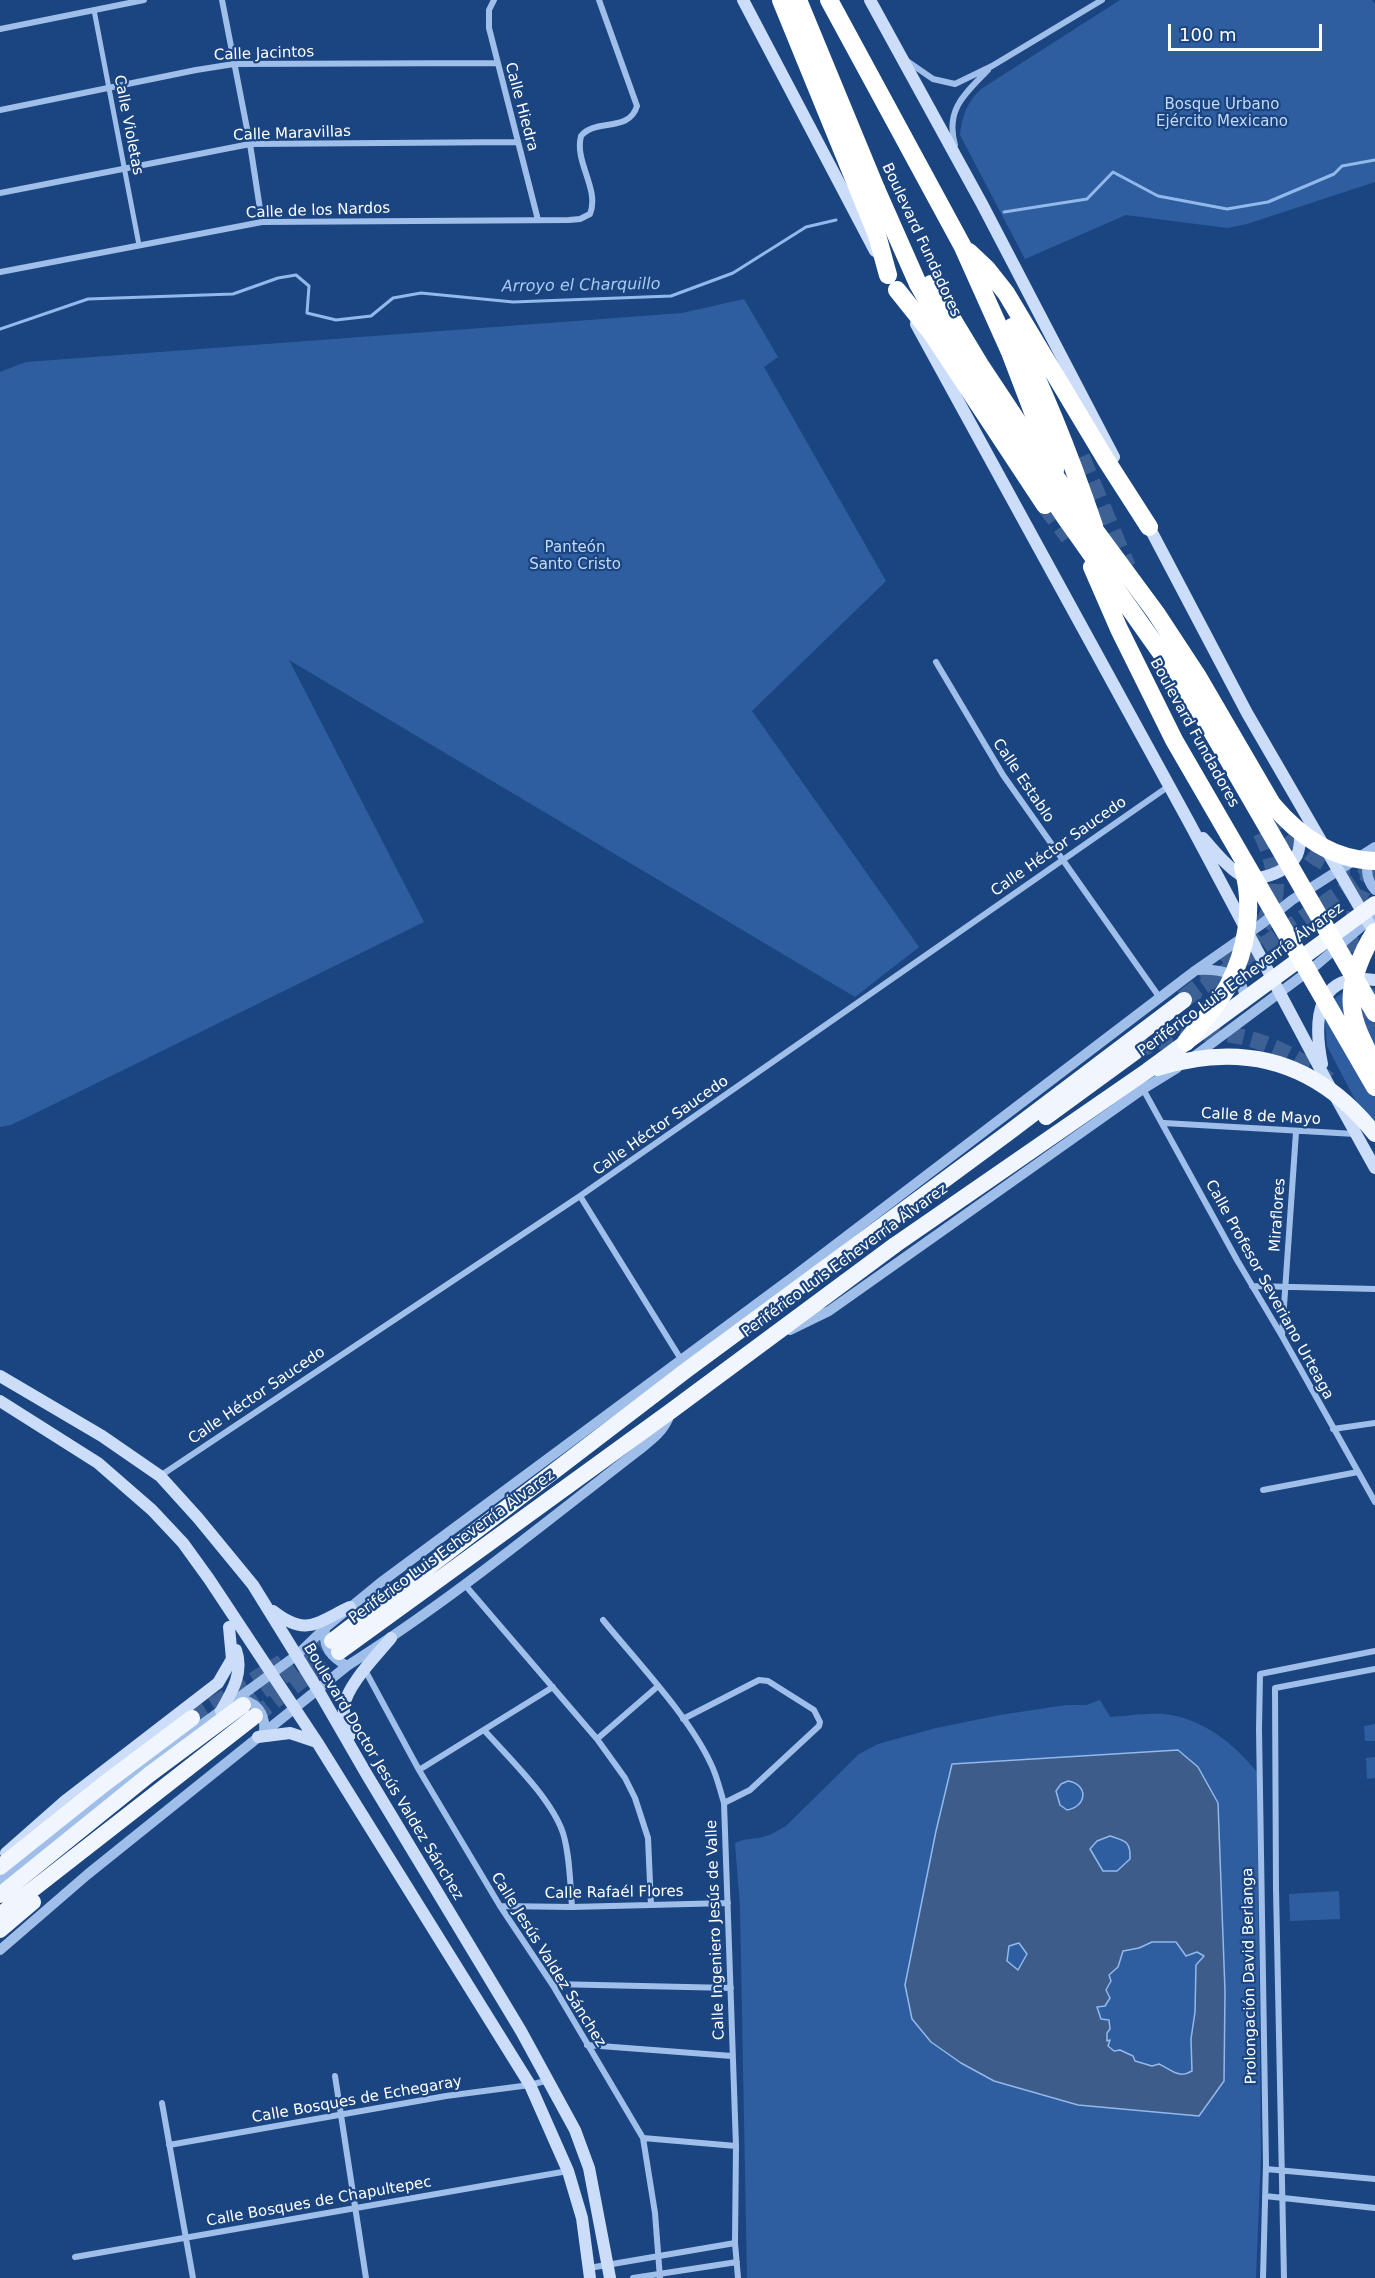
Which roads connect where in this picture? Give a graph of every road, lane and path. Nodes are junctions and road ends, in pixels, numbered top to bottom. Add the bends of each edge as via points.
1 (144, 0) edge
2 (222, 0) edge
3 (494, 0) edge
4 (599, 0) edge
5 (743, 0) edge
6 (781, 0) edge
7 (798, 0) edge
8 (829, 0) edge
9 (870, 0) edge
10 (1102, 0) edge
11 (121, 2) edge
12 (94, 10) junction
13 (0, 29) edge
14 (902, 57) junction
15 (496, 63) junction
16 (234, 64) junction
17 (992, 66) junction
18 (109, 89) junction
19 (0, 110) edge
20 (518, 142) junction
21 (250, 144) junction
22 (960, 163) junction
23 (124, 168) junction
24 (0, 193) edge
25 (862, 195) junction
26 (538, 220) junction
27 (262, 222) junction
28 (139, 245) junction
29 (963, 247) junction
30 (0, 270) edge
31 (985, 276) junction
32 (893, 282) junction
33 (1081, 457) tunnel mouth
34 (1045, 505) tunnel mouth
35 (1149, 526) junction
36 (936, 662) dead end
37 (1169, 786) junction
38 (1289, 788) junction
39 (1190, 824) junction
40 (1374, 852) edge
41 (1062, 858) junction
42 (1337, 872) junction
43 (1375, 890) edge
44 (1375, 904) edge
45 (1373, 925) edge
46 (1250, 933) junction
47 (1196, 970) junction
48 (1375, 980) edge
49 (1280, 991) junction
50 (1160, 998) junction
51 (1183, 1000) tunnel mouth
52 (1375, 1013) tunnel mouth
53 (1237, 1027) junction
54 (1186, 1042) junction
55 (1135, 1052) tunnel mouth
56 (1375, 1066) edge
57 (1147, 1071) junction
58 (1325, 1078) junction
59 (1375, 1087) edge
60 (1143, 1089) junction
61 (1164, 1123) junction
62 (1296, 1132) junction
63 (1008, 1133) junction
64 (1357, 1134) junction
65 (1375, 1134) edge
66 (1375, 1168) edge
67 (580, 1196) junction
68 (1252, 1286) junction
69 (1286, 1286) junction
70 (1375, 1289) edge
71 (1282, 1336) junction
72 (758, 1346) junction
73 (684, 1364) junction
74 (0, 1376) edge
75 (0, 1401) edge
76 (671, 1411) junction
77 (1375, 1424) edge
78 (1333, 1429) junction
79 (1358, 1472) junction
80 (160, 1476) junction
81 (1263, 1490) dead end
82 (1375, 1503) edge
83 (209, 1579) junction
84 (465, 1585) junction
85 (265, 1604) junction
86 (355, 1612) junction
87 (603, 1620) dead end
88 (229, 1627) junction
89 (391, 1638) junction
90 (334, 1644) junction
91 (1375, 1652) edge
92 (297, 1655) junction
93 (1375, 1669) edge
94 (365, 1670) junction
95 (272, 1673) junction
96 (553, 1687) junction
97 (657, 1687) junction
98 (318, 1690) junction
99 (245, 1707) junction
100 (295, 1708) junction
101 (221, 1711) junction
102 (192, 1718) tunnel mouth
103 (683, 1719) junction
104 (484, 1730) junction
105 (261, 1734) junction
106 (597, 1739) junction
107 (317, 1742) junction
108 (419, 1770) junction
109 (367, 1775) junction
110 (724, 1803) junction
111 (128, 1814) junction
112 (43, 1847) junction
113 (0, 1857) edge
114 (0, 1868) edge
115 (0, 1881) edge
116 (0, 1886) edge
117 (0, 1895) edge
118 (728, 1903) junction
119 (651, 1905) junction
120 (500, 1906) junction
121 (572, 1907) junction
122 (0, 1914) edge
123 (0, 1930) edge
124 (0, 1950) edge
125 (552, 1984) junction
126 (731, 1988) junction
127 (586, 2045) junction
128 (732, 2056) junction
129 (335, 2076) dead end
130 (549, 2080) junction
131 (530, 2085) junction
132 (162, 2103) dead end
133 (341, 2114) junction
134 (643, 2138) junction
135 (169, 2145) junction
136 (736, 2146) junction
137 (1266, 2169) junction
138 (1282, 2169) junction
139 (568, 2171) junction
140 (1375, 2179) edge
141 (1265, 2196) junction
142 (1282, 2198) junction
143 (1375, 2208) edge
144 (355, 2209) junction
145 (185, 2237) junction
146 (735, 2243) junction
147 (75, 2257) dead end
148 (659, 2257) junction
149 (737, 2262) junction
150 (610, 2272) edge
151 (590, 2273) edge
152 (660, 2275) edge
153 (192, 2278) edge
154 (366, 2278) edge
155 (633, 2278) edge
156 (738, 2278) edge
157 (1263, 2278) edge
158 (1284, 2278) edge

1 - 11 street
2 - 16 street
3 - 15 street, Calle Hiedra via 488,19
4 - 26 street, Calle de los Nardos via 637,106 630,118 590,129 581,136 580,150 592,201 590,214 569,220
5 - 25 main road
6 - 25 highway
7 - 25 highway, Boulevard Fundadores
8 - 29 highway, Boulevard Fundadores
9 - 14 main road
10 - 17 street
11 - 12 street
12 - 13 street
12 - 18 street, Calle Violetas
14 - 17 street via 943,83 955,84
14 - 22 main road
15 - 16 street, Calle Jacintos
15 - 20 street, Calle Hiedra
16 - 18 street, Calle Jacintos
16 - 21 street
17 - 22 street via 956,105 952,134
18 - 19 street, Calle Jacintos
18 - 23 street, Calle Violetas
20 - 21 street, Calle Maravillas
20 - 26 street, Calle Hiedra
21 - 23 street, Calle Maravillas
21 - 27 street
22 - 35 main road
23 - 24 street, Calle Maravillas
23 - 28 street, Calle Violetas
25 - 32 highway via 873,238
25 - 40 highway, bridge via 1041,457 1156,613 1272,804 1286,821 1319,845 1353,858
25 - 52 highway, Boulevard Fundadores, bridge via 967,370 1181,681
26 - 27 street, Calle de los Nardos
27 - 28 street, Calle de los Nardos
28 - 30 street, Calle de los Nardos
29 - 31 highway
29 - 35 highway via 1006,293
29 - 59 highway, Boulevard Fundadores, bridge via 1029,397 1096,579 1147,687
31 - 33 highway via 999,291 1039,363
31 - 54 highway, bridge via 1033,371 1074,466 1105,562 1158,693 1240,856 1248,898 1245,944 1228,986
32 - 34 highway via 933,335
32 - 37 main road
35 - 38 main road
36 - 41 street, Calle Establo via 1003,775
37 - 39 main road
37 - 41 street, Calle Héctor Saucedo
38 - 39 main road via 1300,825 1300,845 1296,857 1270,875 1256,878 1239,874
38 - 42 main road
39 - 46 main road
40 - 42 street
40 - 43 street via 1366,873
41 - 50 street, Calle Establo
41 - 67 street, Calle Héctor Saucedo
42 - 45 main road
42 - 46 street
44 - 54 highway, Periférico Luis Echeverría Álvarez, bridge
45 - 49 street
45 - 56 highway, bridge via 1354,985 1352,1006
46 - 47 street
46 - 49 main road
47 - 50 street
47 - 53 street via 1223,970 1240,984 1245,995
48 - 58 main road via 1351,980 1323,998 1317,1025
49 - 53 street
49 - 58 main road
50 - 73 street
51 - 63 highway, Periférico Luis Echeverría Álvarez
53 - 60 street
54 - 57 highway, Periférico Luis Echeverría Álvarez, bridge
55 - 63 highway via 1054,1111
57 - 65 highway, bridge via 1214,1056 1268,1060 1296,1069 1331,1089
57 - 72 highway, Periférico Luis Echeverría Álvarez, bridge via 895,1245
58 - 64 main road
60 - 61 street, Calle Profesor Severiano Urteaga
60 - 72 street via 829,1311
61 - 62 street, Calle 8 de Mayo
61 - 68 street, Calle Profesor Severiano Urteaga
62 - 64 street, Calle 8 de Mayo
62 - 69 street, Miraflores
63 - 73 highway, Periférico Luis Echeverría Álvarez
64 - 66 main road
67 - 73 street
67 - 80 street, Calle Héctor Saucedo
68 - 69 street
68 - 71 street, Calle Profesor Severiano Urteaga
69 - 70 street
69 - 71 street, Miraflores
71 - 78 street, Calle Profesor Severiano Urteaga
72 - 76 highway, Periférico Luis Echeverría Álvarez
73 - 86 highway, Periférico Luis Echeverría Álvarez
74 - 80 main road, Boulevard Doctor Jesús Valdez Sánchez via 102,1436
75 - 83 main road via 98,1463 152,1510
76 - 84 street via 659,1434
76 - 90 highway, Periférico Luis Echeverría Álvarez
77 - 78 street
78 - 79 street, Calle Profesor Severiano Urteaga
79 - 81 street
79 - 82 street, Calle Profesor Severiano Urteaga
80 - 85 main road, Boulevard Doctor Jesús Valdez Sánchez
83 - 88 main road
83 - 95 main road
84 - 89 street
84 - 96 street
85 - 86 main road via 286,1621 301,1626
85 - 92 main road, Boulevard Doctor Jesús Valdez Sánchez
86 - 90 highway, Periférico Luis Echeverría Álvarez
87 - 97 street, Calle Ingeniero Jesús de Valle
88 - 101 main road via 240,1659 235,1686
88 - 113 main road via 232,1659 218,1683 65,1801
89 - 90 street
89 - 94 main road
90 - 92 street
90 - 98 street
91 - 137 street, Prolongación David Berlanga via 1260,1674
92 - 95 street
92 - 98 main road, Boulevard Doctor Jesús Valdez Sánchez
93 - 138 street, Prolongación David Berlanga via 1275,1688
94 - 108 street, Calle Jesús Valdez Sánchez
94 - 109 main road via 352,1687 344,1716
95 - 99 street
95 - 100 main road
96 - 104 street
96 - 106 street
97 - 103 street, Calle Ingeniero Jesús de Valle
97 - 106 street
98 - 100 street
98 - 109 main road, Boulevard Doctor Jesús Valdez Sánchez
99 - 101 street
99 - 105 street via 253,1703 259,1708 265,1724
99 - 111 highway
99 - 117 highway via 150,1774
100 - 105 street
100 - 107 main road
101 - 112 street via 123,1782
102 - 114 highway
103 - 110 street, Calle Ingeniero Jesús de Valle via 712,1766
103 - 110 street via 759,1680 768,1681 818,1715 819,1726 750,1790
104 - 108 street
104 - 121 street via 556,1817 567,1847
105 - 107 main road via 290,1733
105 - 124 street
106 - 119 street via 625,1778 642,1817 648,1838
107 - 131 main road
108 - 120 street, Calle Jesús Valdez Sánchez
109 - 130 main road, Boulevard Doctor Jesús Valdez Sánchez
110 - 118 street, Calle Ingeniero Jesús de Valle
111 - 122 highway
111 - 123 highway via 108,1841
112 - 115 street
112 - 116 highway
118 - 119 street, Calle Rafaél Flores
118 - 126 street, Calle Ingeniero Jesús de Valle
119 - 121 street, Calle Rafaél Flores
120 - 121 street, Calle Rafaél Flores
120 - 125 street, Calle Jesús Valdez Sánchez
125 - 126 street
125 - 127 street, Calle Jesús Valdez Sánchez
126 - 128 street, Calle Ingeniero Jesús de Valle
127 - 128 street
127 - 134 street, Calle Jesús Valdez Sánchez
128 - 136 street, Calle Ingeniero Jesús de Valle
129 - 133 street
130 - 131 street, Calle Bosques de Echegaray
130 - 150 main road, Boulevard Doctor Jesús Valdez Sánchez via 589,2168
131 - 133 street, Calle Bosques de Echegaray
131 - 139 main road
132 - 135 street
133 - 135 street, Calle Bosques de Echegaray
133 - 144 street
134 - 136 street
134 - 148 street, Calle Jesús Valdez Sánchez
135 - 145 street
136 - 146 street, Calle Ingeniero Jesús de Valle
137 - 138 street
137 - 141 street, Prolongación David Berlanga
138 - 140 street
138 - 142 street, Prolongación David Berlanga
139 - 144 street, Calle Bosques de Chapultepec
139 - 151 main road via 582,2218
141 - 142 street
141 - 157 street, Prolongación David Berlanga
142 - 143 street
142 - 158 street, Prolongación David Berlanga
144 - 145 street, Calle Bosques de Chapultepec
144 - 154 street
145 - 147 street, Calle Bosques de Chapultepec
145 - 153 street
146 - 148 street
146 - 149 street, Calle Ingeniero Jesús de Valle
148 - 150 street
148 - 152 street, Calle Jesús Valdez Sánchez
149 - 152 street
149 - 156 street, Calle Ingeniero Jesús de Valle
150 - 151 street
152 - 155 street

